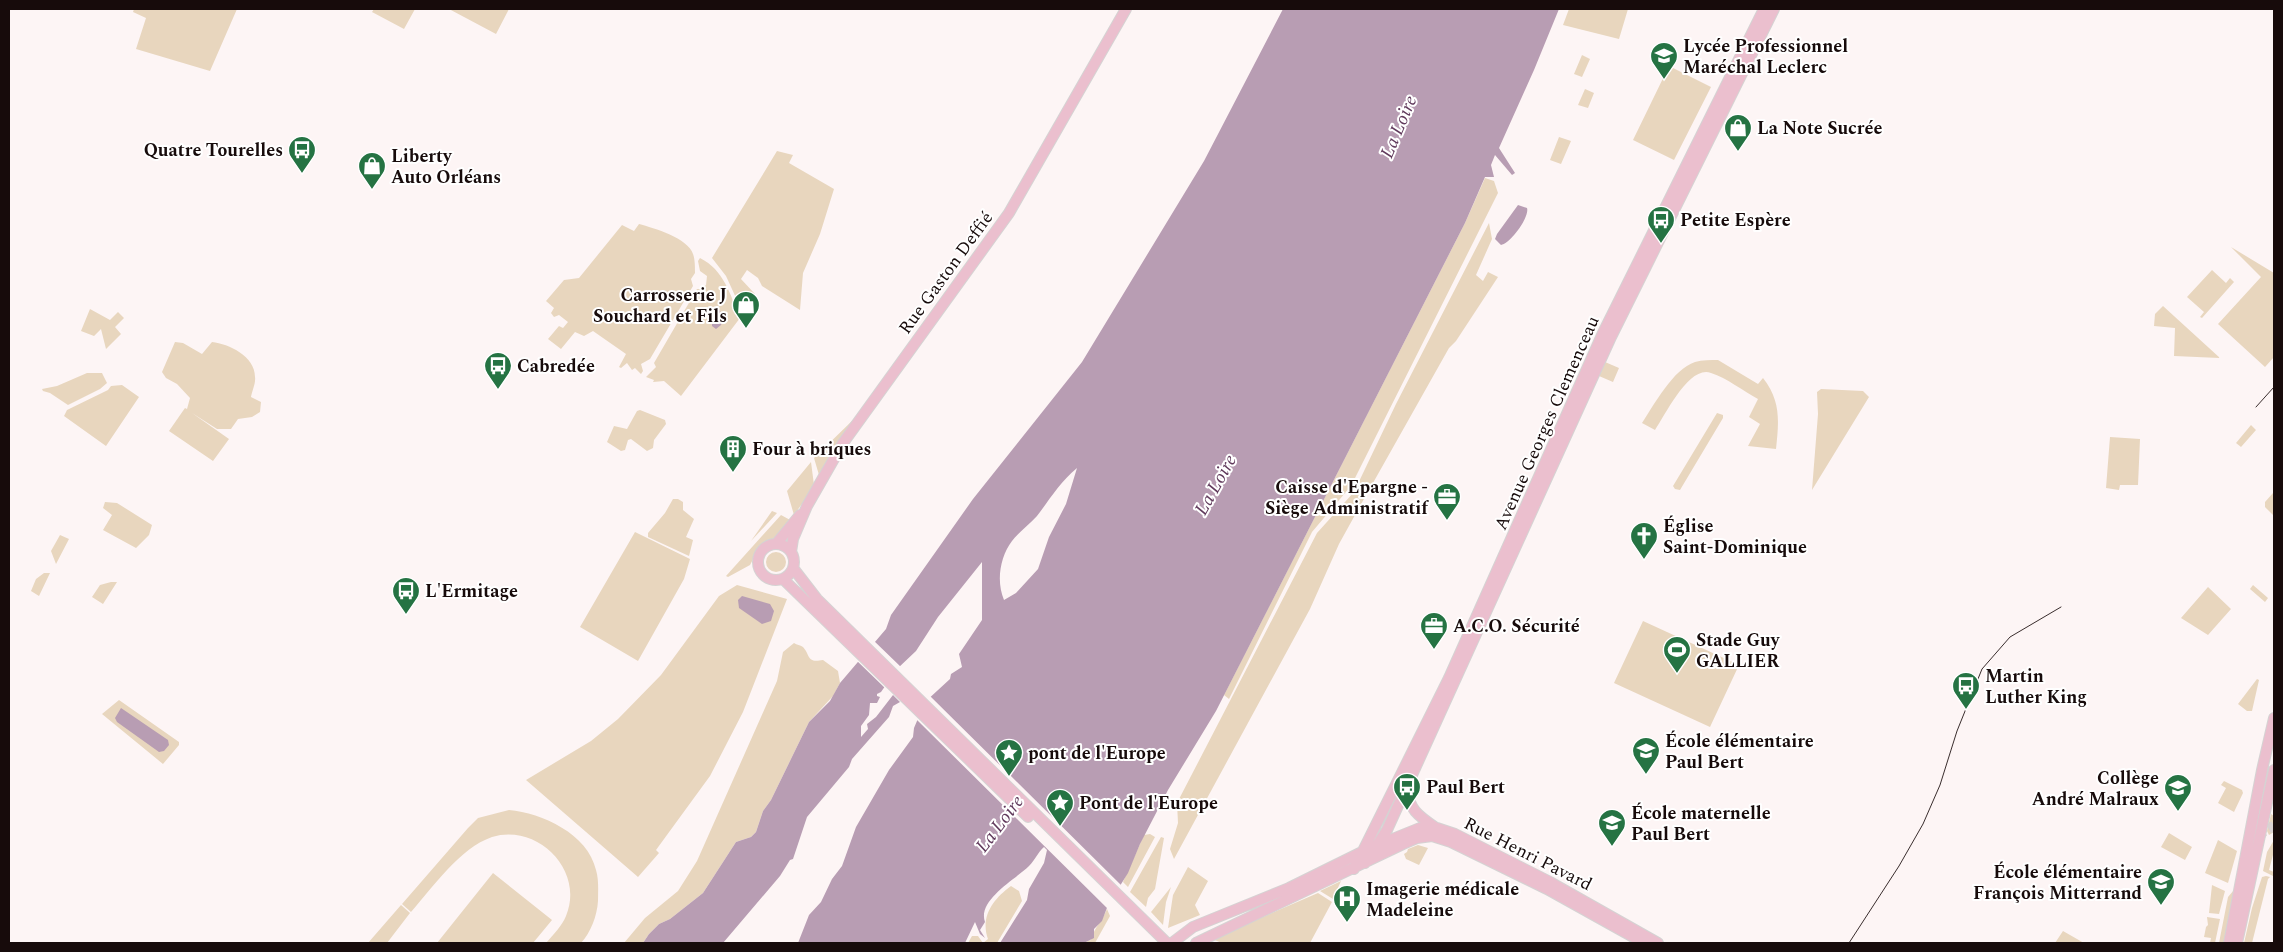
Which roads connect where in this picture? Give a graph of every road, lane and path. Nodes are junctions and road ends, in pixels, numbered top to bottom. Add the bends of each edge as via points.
1 (1126, 9) edge
2 (1764, 9) edge
3 (1774, 9) edge
4 (807, 506) junction
5 (776, 544) junction
6 (791, 552) junction
7 (793, 568) junction
8 (783, 579) junction
9 (2274, 718) edge
10 (2274, 770) edge
11 (1403, 771) junction
12 (1406, 788) junction
13 (2271, 794) edge
14 (2256, 799) junction
15 (1437, 828) junction
16 (1377, 845) junction
17 (2251, 855) dead end
18 (1361, 859) junction
19 (1263, 898) junction
20 (1161, 939) edge
21 (1181, 943) edge
22 (1190, 943) edge
23 (1196, 943) edge
24 (1644, 943) edge
25 (1658, 943) edge
26 (2230, 943) edge
27 (2237, 943) edge

1 - 4 main road, Rue Gaston Deffié via 1009,213 843,443
2 - 11 main road, Avenue Georges Clemenceau via 1603,333 1458,658
3 - 12 main road, Avenue Georges Clemenceau via 1646,264
4 - 5 main road
4 - 6 main road, Rue Gaston Deffié
5 - 6 main road
5 - 8 main road via 761,553 758,567 768,579
6 - 7 main road
7 - 8 main road
7 - 20 main road via 817,599
8 - 20 main road
9 - 14 main road
10 - 13 main road
11 - 18 main road, Avenue Georges Clemenceau
11 - 18 main road via 1402,781
12 - 15 main road via 1409,805 1422,819
12 - 16 main road, Avenue Georges Clemenceau
13 - 14 main road
13 - 27 main road
14 - 26 main road
15 - 16 main road, Rue Henri Pavard via 1414,830
15 - 25 main road, Rue Henri Pavard via 1550,882
16 - 18 main road, Avenue Georges Clemenceau
17 - 26 main road
18 - 19 main road
18 - 22 main road via 1212,929
18 - 23 main road
18 - 24 main road, Rue Henri Pavard via 1383,854 1417,838 1432,836 1451,842 1547,889
19 - 20 main road
19 - 21 main road

